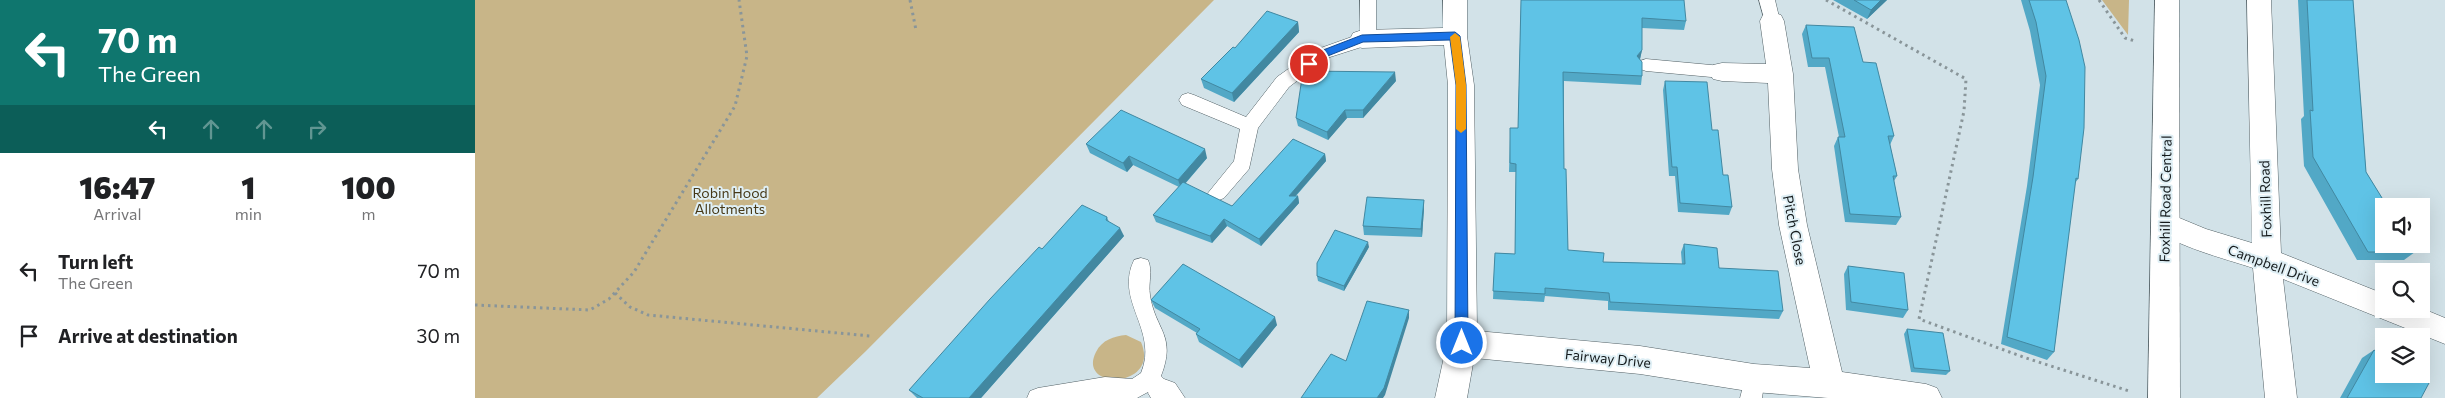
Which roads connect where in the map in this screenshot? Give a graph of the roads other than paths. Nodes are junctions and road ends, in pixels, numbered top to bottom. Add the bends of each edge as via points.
1 (1368, 0) edge
2 (1455, 0) edge
3 (2167, 0) edge
4 (2259, 0) edge
5 (1770, 11) edge
6 (1455, 36) junction
7 (1365, 39) junction
8 (1647, 65) dead end
9 (1722, 72) joint
10 (1780, 74) junction
11 (1188, 100) dead end
12 (1249, 126) junction
13 (1217, 193) dead end
14 (2165, 223) junction
15 (2267, 260) junction
16 (1141, 266) dead end
17 (2375, 303) edge
18 (2412, 318) edge
19 (2445, 331) edge
20 (1462, 343) junction
21 (1829, 384) junction
22 (1753, 388) edge
23 (1161, 390) edge
24 (1039, 398) edge
25 (1451, 398) edge
26 (1926, 398) edge
27 (2164, 398) edge
28 (2281, 398) edge

1 - 7 lane
2 - 6 street
3 - 14 street, Foxhill Road Central
4 - 15 street, Foxhill Road
5 - 10 street, Pitch Close
6 - 7 street
6 - 20 street via 1461,85
7 - 12 lane via 1321,54 1283,82
8 - 9 lane
9 - 10 street
10 - 21 street, Pitch Close via 1785,169 1793,224
11 - 12 lane
12 - 13 lane via 1243,164
14 - 15 street, Campbell Drive via 2198,238
14 - 27 street, Foxhill Road Central
15 - 17 street, Campbell Drive
15 - 28 street, Foxhill Road
16 - 23 lane via 1140,296 1158,344
18 - 19 street
20 - 22 street, Fairway Drive via 1640,360
20 - 25 street
21 - 22 street, Fairway Drive
21 - 26 street, Fairway Drive
23 - 24 lane via 1105,387

